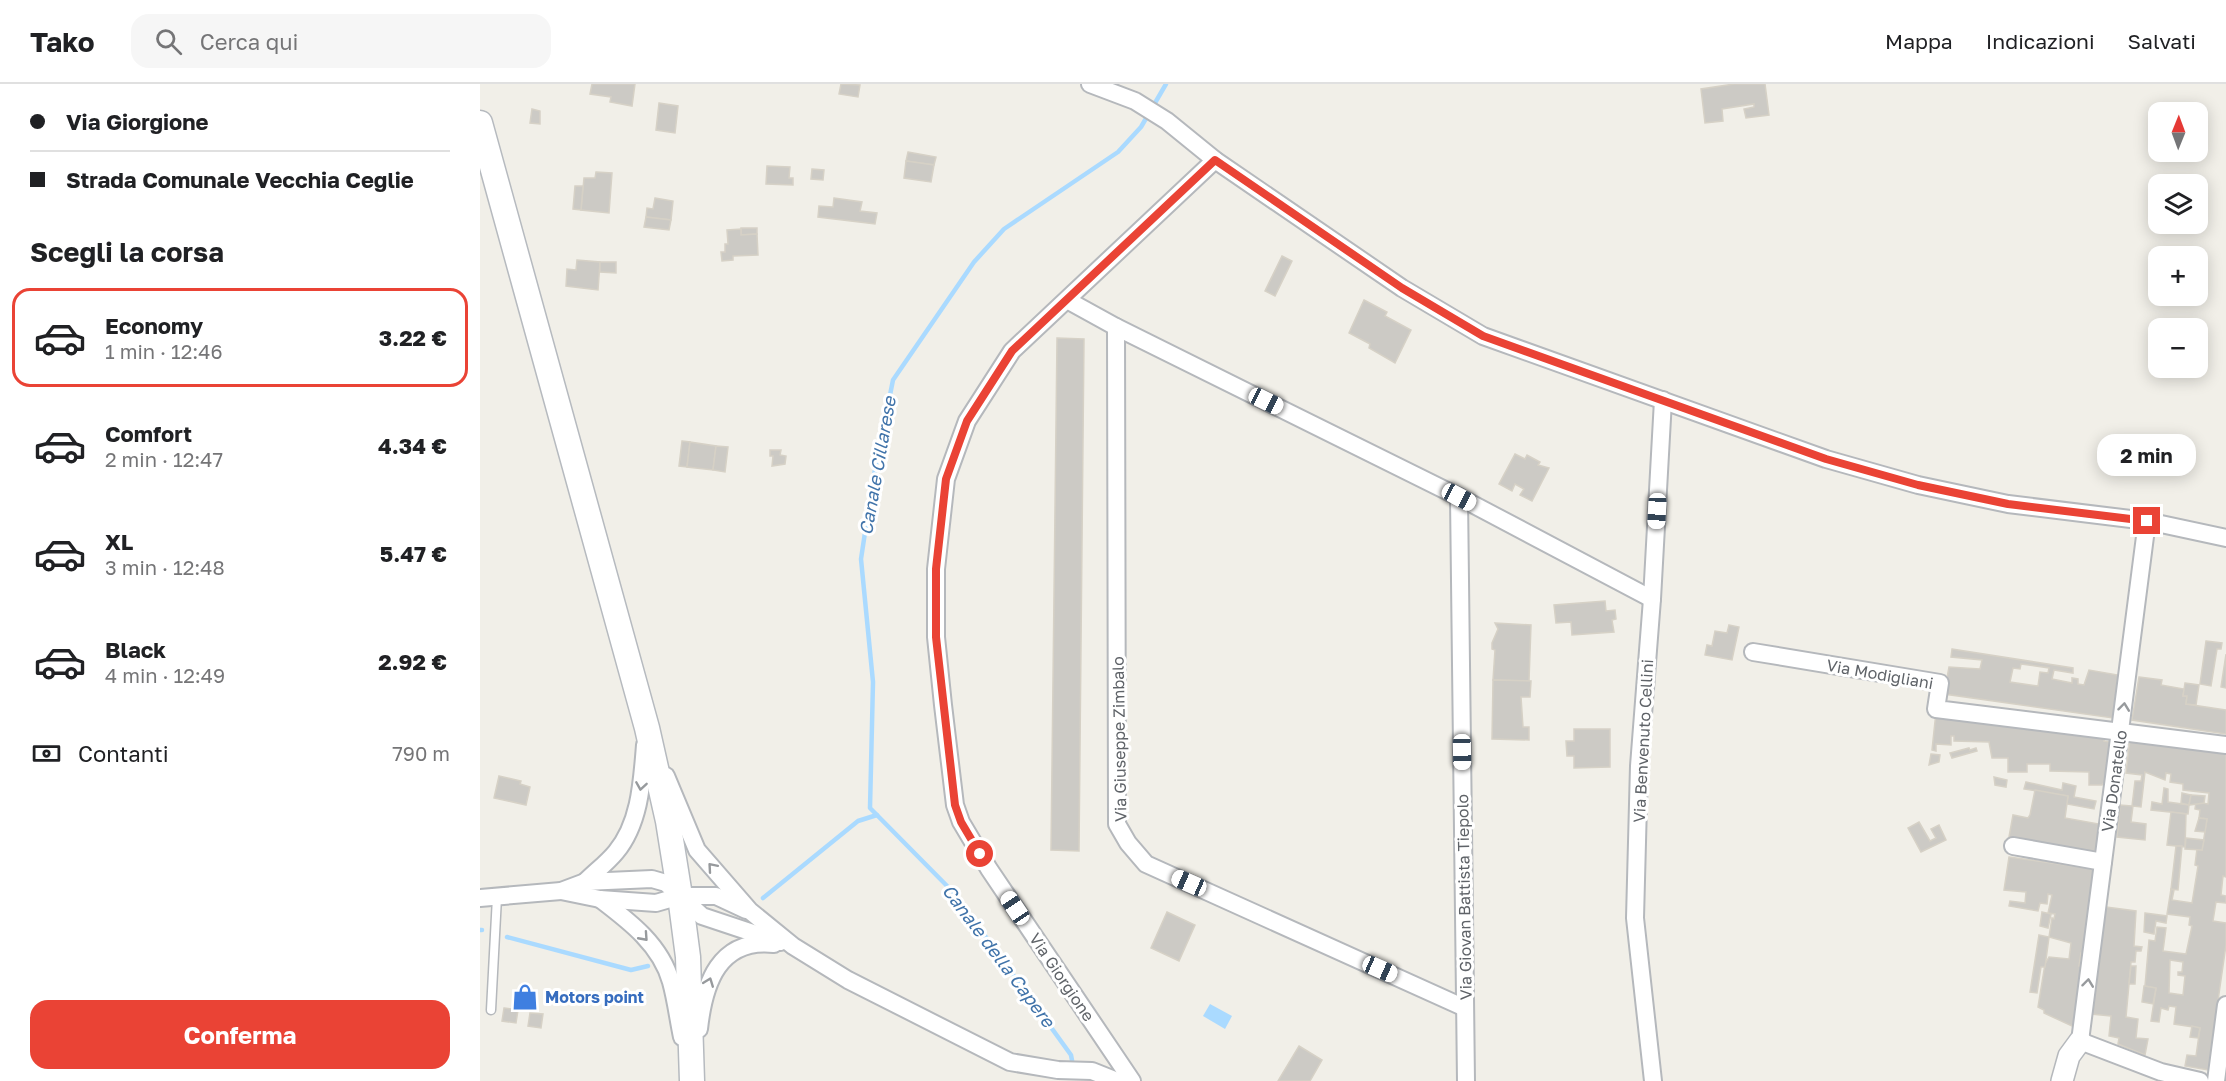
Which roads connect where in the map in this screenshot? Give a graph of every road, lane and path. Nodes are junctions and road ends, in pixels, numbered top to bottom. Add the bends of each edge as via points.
1 (1090, 84) edge
2 (480, 123) edge
3 (1215, 160) junction
4 (1067, 300) junction
5 (1116, 327) junction
6 (1663, 400) junction
7 (1459, 497) junction
8 (2147, 521) junction
9 (2226, 538) edge
10 (1652, 599) junction
11 (1753, 652) dead end
12 (647, 728) junction
13 (2121, 730) junction
14 (2226, 745) edge
15 (2013, 846) dead end
16 (2103, 862) junction
17 (585, 882) junction
18 (561, 891) junction
19 (680, 896) junction
20 (497, 897) junction
21 (480, 898) edge
22 (600, 899) junction
23 (750, 911) junction
24 (793, 946) junction
25 (2226, 1005) edge
26 (1465, 1008) junction
27 (491, 1010) dead end
28 (2080, 1041) junction
29 (692, 1081) edge
30 (1117, 1081) edge
31 (1132, 1081) edge
32 (1466, 1081) edge
33 (1653, 1081) edge
34 (2062, 1081) edge
35 (2200, 1081) edge
36 (2216, 1081) edge

1 - 3 street via 1135,101
2 - 12 main road
3 - 4 street, Via Giorgione
3 - 6 street via 1402,288 1483,336
4 - 5 street
4 - 31 street, Via Giorgione via 1012,351 967,421 946,479 936,569 936,637 954,794 961,822
5 - 7 street
5 - 26 street, Via Giuseppe Zimbalo via 1117,824 1146,864
6 - 8 street via 1826,459 1918,485 2008,504
6 - 10 street, Via Benvenuto Cellini
7 - 10 street
7 - 26 street, Via Giovan Battista Tiepolo
8 - 9 street
13 -> 8 street, Via Donatello
10 - 33 street, Via Benvenuto Cellini via 1639,766 1635,918
11 - 13 street, Via Modigliani via 1940,683 1936,710
12 -> 17 street via 634,819 617,851
12 - 19 main road
23 -> 12 street via 697,850
13 - 14 street
13 - 16 street, Via Donatello
15 - 16 street
28 -> 16 street, Via Donatello
17 - 18 street
17 - 19 street via 652,879
18 - 20 street
18 - 22 street
19 - 22 street via 656,903
19 - 23 street via 716,896
19 - 24 street via 702,916
19 - 29 main road via 688,957
20 - 21 street
20 - 27 lane
22 -> 29 street via 630,921 656,951 671,980
23 - 24 street
29 -> 24 street via 702,999 712,973 732,952 759,943
24 - 30 street via 848,980 1010,1062 1092,1071
25 - 36 street
26 - 32 street, Via Giovan Battista Tiepolo
28 - 34 street via 2069,1056
28 - 35 street via 2161,1072

